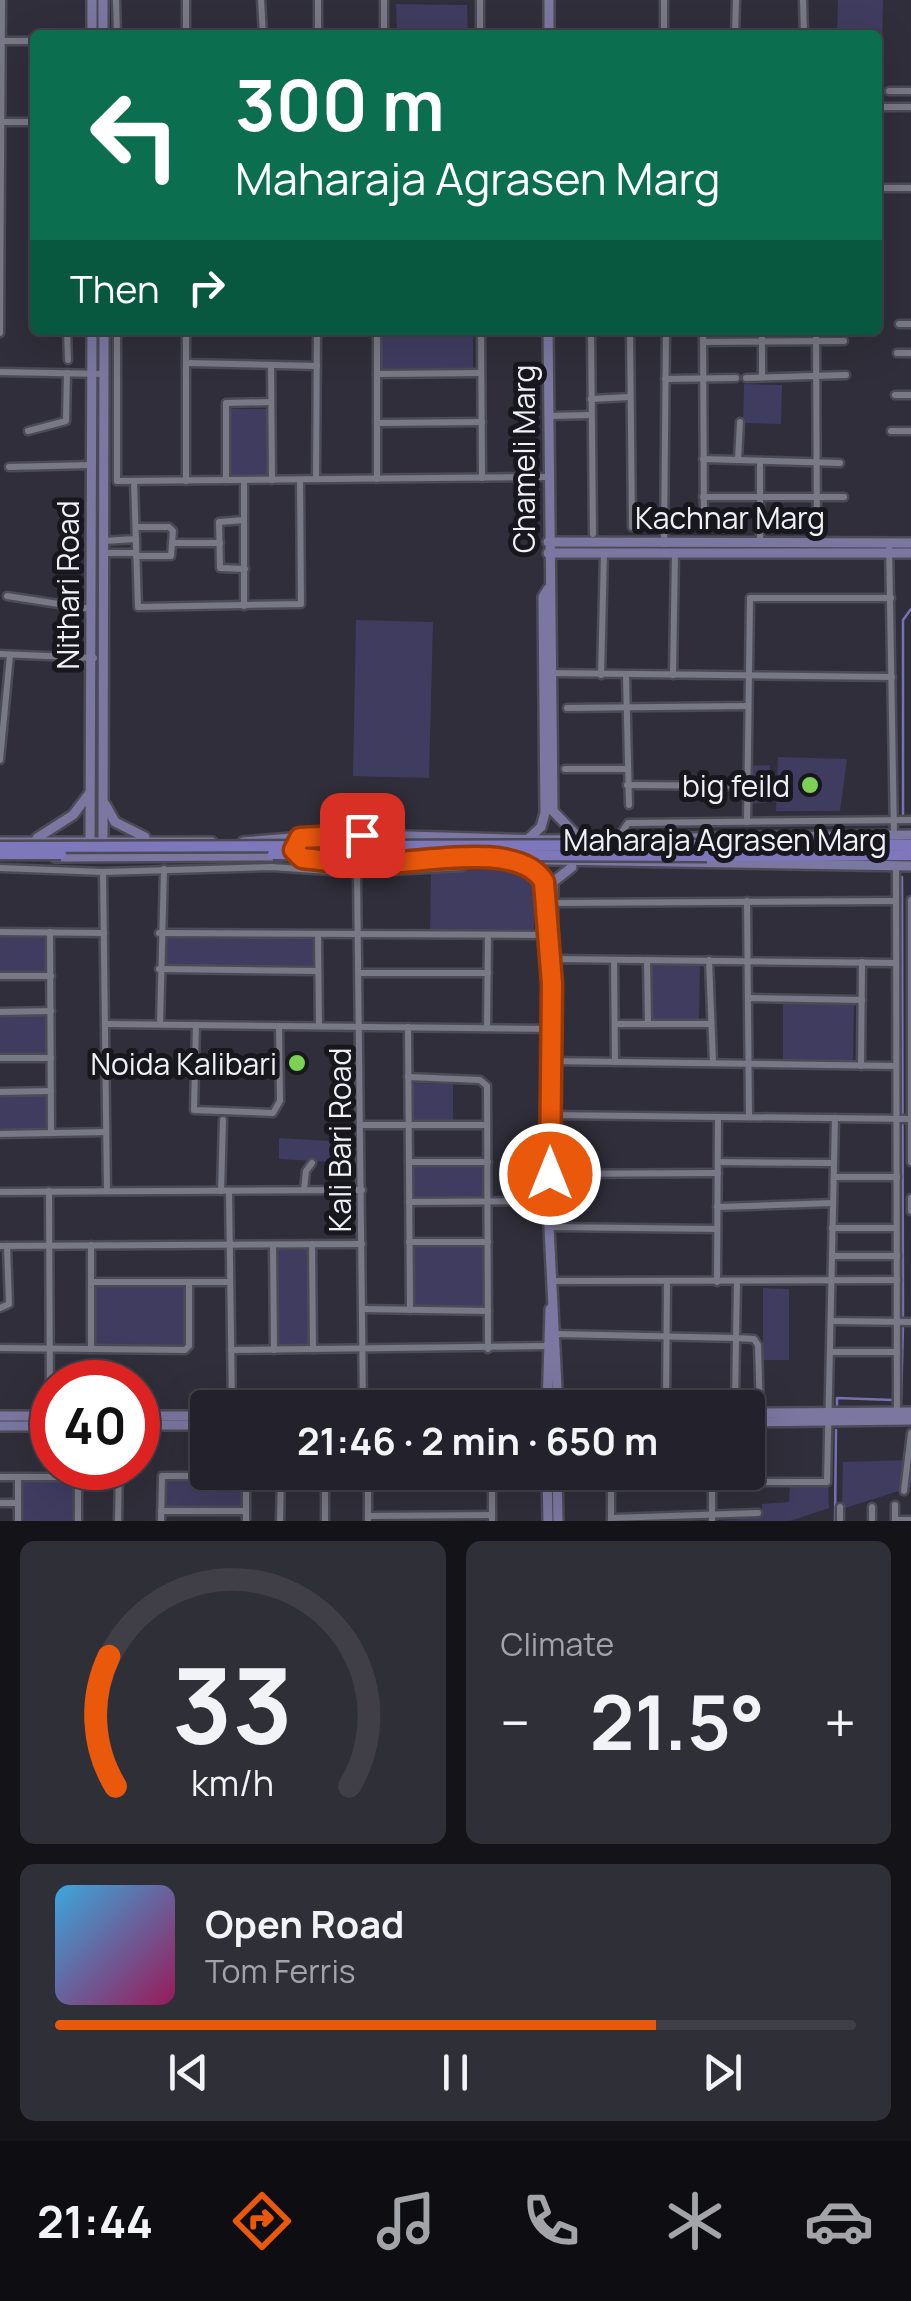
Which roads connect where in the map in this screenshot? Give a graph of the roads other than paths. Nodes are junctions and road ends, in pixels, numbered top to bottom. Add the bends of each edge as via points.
1 (2, 0) edge
2 (92, 0) edge
3 (103, 0) edge
4 (116, 0) edge
5 (186, 0) edge
6 (262, 0) edge
7 (318, 0) edge
8 (384, 0) edge
9 (480, 0) edge
10 (549, 0) edge
11 (664, 0) edge
12 (736, 0) edge
13 (804, 0) edge
14 (92, 30) edge
15 (103, 30) edge
16 (116, 30) edge
17 (186, 30) edge
18 (263, 30) edge
19 (318, 30) edge
20 (384, 30) edge
21 (480, 30) edge
22 (549, 30) edge
23 (664, 30) edge
24 (736, 30) edge
25 (804, 30) edge
26 (1, 41) edge
27 (30, 41) edge
28 (1, 78) edge
29 (889, 91) dead end
30 (911, 91) edge
31 (882, 107) edge
32 (911, 107) edge
33 (1, 122) edge
34 (30, 122) edge
35 (1, 170) edge
36 (882, 188) edge
37 (911, 188) edge
38 (1, 309) edge
39 (898, 324) dead end
40 (911, 324) edge
41 (0, 333) edge
42 (68, 335) edge
43 (92, 335) edge
44 (104, 335) edge
45 (117, 335) edge
46 (186, 335) edge
47 (317, 335) edge
48 (377, 335) edge
49 (481, 335) edge
50 (548, 335) edge
51 (591, 335) edge
52 (630, 335) edge
53 (666, 335) edge
54 (703, 335) edge
55 (762, 335) edge
56 (816, 335) edge
57 (844, 340) dead end
58 (762, 341) junction
59 (816, 341) junction
60 (703, 342) junction
61 (898, 352) dead end
62 (911, 353) edge
63 (68, 360) dead end
64 (186, 363) junction
65 (271, 365) junction
66 (317, 366) junction
67 (0, 372) edge
68 (67, 373) junction
69 (481, 373) junction
70 (92, 374) junction
71 (104, 374) junction
72 (377, 374) junction
73 (846, 375) dead end
74 (816, 376) junction
75 (762, 377) junction
76 (703, 378) junction
77 (736, 378) dead end
78 (746, 378) dead end
79 (665, 379) junction
80 (895, 395) dead end
81 (911, 395) edge
82 (630, 396) junction
83 (591, 399) junction
84 (271, 402) junction
85 (591, 415) junction
86 (548, 416) junction
87 (482, 422) junction
88 (740, 422) dead end
89 (377, 423) junction
90 (28, 431) dead end
91 (891, 431) dead end
92 (911, 431) edge
93 (703, 458) junction
94 (738, 460) junction
95 (760, 461) junction
96 (816, 462) junction
97 (840, 462) dead end
98 (92, 465) junction
99 (8, 467) dead end
100 (548, 477) junction
101 (482, 478) junction
102 (377, 479) junction
103 (226, 480) junction
104 (244, 480) junction
105 (272, 480) junction
106 (300, 480) junction
107 (316, 480) junction
108 (134, 481) junction
109 (186, 481) junction
110 (844, 497) dead end
111 (704, 498) junction
112 (760, 499) junction
113 (816, 499) junction
114 (244, 520) junction
115 (98, 521) junction
116 (704, 526) dead end
117 (136, 527) junction
118 (632, 527) dead end
119 (593, 534) dead end
120 (136, 540) junction
121 (104, 541) junction
122 (548, 542) junction
123 (760, 542) junction
124 (816, 542) junction
125 (172, 543) junction
126 (220, 543) junction
127 (911, 543) edge
128 (889, 548) junction
129 (667, 550) junction
130 (103, 554) junction
131 (548, 554) junction
132 (604, 554) junction
133 (911, 554) edge
134 (136, 555) junction
135 (244, 569) junction
136 (7, 596) dead end
137 (891, 598) junction
138 (244, 606) junction
139 (92, 609) junction
140 (0, 654) edge
141 (10, 655) junction
142 (98, 658) junction
143 (549, 673) junction
144 (601, 675) junction
145 (626, 675) junction
146 (674, 676) junction
147 (746, 676) junction
148 (892, 677) junction
149 (746, 706) junction
150 (567, 708) dead end
151 (626, 708) junction
152 (0, 760) edge
153 (565, 769) dead end
154 (627, 769) junction
155 (627, 785) junction
156 (746, 786) junction
157 (91, 790) junction
158 (103, 802) junction
159 (629, 805) dead end
160 (894, 820) junction
161 (911, 820) edge
162 (747, 822) junction
163 (894, 834) junction
164 (911, 836) edge
165 (300, 838) junction
166 (422, 839) junction
167 (617, 839) junction
168 (527, 840) junction
169 (582, 840) junction
170 (30, 841) junction
171 (91, 841) junction
172 (103, 841) junction
173 (156, 841) junction
174 (911, 845) edge
175 (2, 851) edge
176 (911, 855) edge
177 (89, 857) junction
178 (103, 857) junction
179 (302, 858) junction
180 (474, 858) junction
181 (411, 861) junction
182 (521, 861) junction
183 (584, 863) junction
184 (617, 864) junction
185 (896, 866) junction
186 (911, 866) edge
187 (0, 868) edge
188 (12, 868) junction
189 (164, 869) junction
190 (103, 872) junction
191 (358, 873) junction
192 (911, 900) edge
193 (748, 901) junction
194 (896, 901) junction
195 (549, 903) junction
196 (0, 932) edge
197 (50, 932) junction
198 (104, 933) junction
199 (159, 933) junction
200 (318, 934) junction
201 (360, 935) junction
202 (488, 936) junction
203 (545, 936) junction
204 (554, 960) junction
205 (614, 960) junction
206 (646, 960) junction
207 (709, 960) junction
208 (748, 960) junction
209 (862, 962) junction
210 (896, 963) junction
211 (159, 969) junction
212 (318, 972) junction
213 (360, 973) junction
214 (488, 973) junction
215 (0, 976) edge
216 (51, 976) junction
217 (552, 984) junction
218 (748, 998) junction
219 (862, 1000) junction
220 (0, 1012) edge
221 (51, 1012) junction
222 (105, 1024) junction
223 (160, 1024) junction
224 (615, 1024) junction
225 (648, 1024) junction
226 (711, 1024) junction
227 (196, 1025) junction
228 (279, 1026) junction
229 (319, 1026) junction
230 (361, 1027) junction
231 (408, 1028) junction
232 (488, 1028) junction
233 (550, 1029) junction
234 (0, 1058) edge
235 (51, 1058) junction
236 (550, 1061) junction
237 (616, 1062) junction
238 (713, 1062) junction
239 (749, 1062) junction
240 (910, 1064) edge
241 (861, 1066) junction
242 (896, 1066) junction
243 (408, 1077) junction
244 (51, 1091) junction
245 (0, 1092) edge
246 (550, 1115) junction
247 (718, 1117) junction
248 (749, 1117) junction
249 (835, 1118) junction
250 (905, 1119) edge
251 (223, 1120) dead end
252 (487, 1124) junction
253 (361, 1125) junction
254 (409, 1125) junction
255 (106, 1132) junction
256 (51, 1133) junction
257 (0, 1134) edge
258 (409, 1162) junction
259 (488, 1162) junction
260 (718, 1162) junction
261 (911, 1162) edge
262 (834, 1163) junction
263 (312, 1164) dead end
264 (718, 1172) junction
265 (550, 1174) junction
266 (834, 1177) junction
267 (896, 1178) junction
268 (304, 1190) junction
269 (362, 1190) junction
270 (49, 1191) junction
271 (107, 1191) junction
272 (225, 1191) junction
273 (0, 1192) edge
274 (911, 1198) edge
275 (488, 1200) junction
276 (549, 1201) junction
277 (409, 1202) junction
278 (833, 1204) junction
279 (717, 1207) junction
280 (911, 1211) edge
281 (549, 1227) junction
282 (832, 1228) junction
283 (897, 1228) junction
284 (718, 1229) junction
285 (409, 1242) junction
286 (488, 1242) junction
287 (274, 1244) junction
288 (312, 1244) junction
289 (362, 1244) junction
290 (49, 1245) junction
291 (91, 1245) junction
292 (230, 1245) junction
293 (4, 1246) edge
294 (832, 1256) junction
295 (897, 1256) junction
296 (831, 1280) junction
297 (897, 1280) junction
298 (552, 1281) junction
299 (91, 1282) junction
300 (190, 1282) junction
301 (230, 1282) junction
302 (667, 1282) junction
303 (717, 1282) junction
304 (737, 1282) junction
305 (0, 1308) edge
306 (362, 1310) junction
307 (410, 1310) junction
308 (488, 1311) junction
309 (830, 1321) junction
310 (898, 1322) junction
311 (911, 1322) edge
312 (557, 1334) junction
313 (668, 1338) junction
314 (736, 1338) junction
315 (548, 1346) junction
316 (0, 1348) edge
317 (50, 1348) junction
318 (91, 1348) junction
319 (313, 1349) junction
320 (362, 1349) junction
321 (488, 1349) junction
322 (232, 1350) junction
323 (274, 1350) junction
324 (830, 1352) junction
325 (896, 1352) junction
326 (50, 1360) edge
327 (553, 1380) junction
328 (232, 1390) edge
329 (363, 1390) edge
330 (551, 1390) edge
331 (555, 1390) edge
332 (667, 1390) edge
333 (735, 1390) edge
334 (759, 1390) edge
335 (897, 1409) junction
336 (911, 1412) edge
337 (765, 1413) edge
338 (0, 1416) edge
339 (160, 1416) edge
340 (190, 1416) edge
341 (830, 1417) junction
342 (30, 1418) edge
343 (911, 1420) edge
344 (765, 1421) edge
345 (30, 1422) edge
346 (160, 1425) edge
347 (190, 1425) edge
348 (0, 1426) edge
349 (911, 1433) edge
350 (190, 1476) edge
351 (0, 1477) edge
352 (18, 1477) junction
353 (30, 1477) edge
354 (765, 1479) edge
355 (78, 1490) edge
356 (118, 1490) edge
357 (246, 1490) edge
358 (281, 1490) edge
359 (326, 1490) edge
360 (368, 1490) edge
361 (492, 1490) edge
362 (547, 1490) edge
363 (557, 1490) edge
364 (611, 1490) edge
365 (712, 1490) edge
366 (904, 1490) dead end
367 (0, 1503) edge
368 (18, 1503) junction
369 (895, 1505) dead end
370 (840, 1507) dead end
371 (872, 1507) dead end
372 (162, 1511) junction
373 (246, 1511) junction
374 (758, 1514) dead end
375 (368, 1518) edge
376 (396, 1518) edge
377 (465, 1518) edge
378 (492, 1518) edge
379 (712, 1518) edge
380 (611, 1520) edge
381 (895, 1520) edge
382 (911, 1520) edge
383 (18, 1521) edge
384 (78, 1521) edge
385 (118, 1521) edge
386 (161, 1521) edge
387 (246, 1521) edge
388 (280, 1521) edge
389 (326, 1521) edge
390 (548, 1521) edge
391 (558, 1521) edge
392 (840, 1521) edge
393 (872, 1521) edge

1 - 26 street
2 - 14 street
3 - 15 street
4 - 16 street
5 - 17 street
6 - 18 street
7 - 19 street
8 - 20 street
9 - 21 street
10 - 22 street
11 - 23 street
12 - 24 street
13 - 25 street
26 - 27 street
26 - 28 street
28 - 33 street
29 - 30 street
31 - 32 street
33 - 34 street
33 - 35 street
35 - 38 street
36 - 37 street
38 - 41 street
39 - 40 street
42 - 63 street
43 - 70 street, Nithari Road
44 - 71 street
45 - 108 street via 116,482
46 - 64 street
47 - 66 street
48 - 72 street
49 - 69 street
50 - 86 street, Chameli Marg
51 - 83 street
52 - 82 street
53 - 79 street
54 - 60 street
55 - 58 street
56 - 59 street
57 - 59 street
58 - 59 street
58 - 60 street
58 - 75 street
59 - 74 street
60 - 76 street
61 - 62 street
64 - 65 street
64 - 109 street
65 - 66 street
65 - 84 street
66 - 107 street
67 - 68 street
68 - 70 street
68 - 90 street via 66,422
69 - 72 street
69 - 87 street
70 - 71 street
70 - 98 street, Nithari Road
71 - 115 street
72 - 89 street
73 - 74 street
74 - 75 street
74 - 96 street
75 - 78 street
76 - 77 street
76 - 79 street
76 - 93 street
79 - 129 street
80 - 81 street
82 - 83 street
82 - 118 street
83 - 85 street
84 - 103 street via 226,403
84 - 105 street
85 - 86 street
85 - 119 street
86 - 100 street, Chameli Marg
87 - 89 street
87 - 101 street
88 - 94 street
89 - 102 street
91 - 92 street
93 - 94 street
93 - 111 street
94 - 95 street
95 - 96 street
95 - 112 street
96 - 97 street
96 - 113 street
98 - 99 street
98 - 115 street, Nithari Road
100 - 101 street
100 - 122 street, Chameli Marg
101 - 102 street
102 - 107 street
103 - 104 street
103 - 109 street
104 - 105 street
104 - 114 street
105 - 106 street
106 - 107 street
106 - 138 street via 302,600
108 - 109 street
108 - 117 street
110 - 113 street
111 - 112 street
111 - 116 street
112 - 113 street
112 - 123 street
113 - 124 street
114 - 126 street via 220,520
114 - 135 street
115 - 121 street
115 - 139 street, Nithari Road
117 - 120 street
117 - 125 street via 171,528
120 - 121 street
120 - 134 street
121 - 130 street
122 - 129 street, Kachnar Marg
122 - 131 street, Chameli Marg
123 - 124 street, Kachnar Marg
123 - 129 street, Kachnar Marg
124 - 128 street, Kachnar Marg
125 - 126 street
125 - 134 street via 170,556
126 - 135 street via 220,568
127 - 128 street, Kachnar Marg
128 - 129 street, Kachnar Marg
128 - 133 street, Kachnar Marg
128 - 137 street
129 - 132 street, Kachnar Marg
129 - 146 street
130 - 134 street
130 - 142 street
131 - 132 street, Kachnar Marg
131 - 143 street, Chameli Marg via 543,597
132 - 144 street
134 - 138 street via 138,607
135 - 138 street
136 - 139 street
137 - 147 street via 750,598
137 - 148 street
139 - 142 street, Nithari Road
140 - 141 street
141 - 142 street
141 - 152 street
142 - 157 street, Nithari Road
142 - 158 street
143 - 144 street
143 - 168 street, Chameli Marg via 545,813
143 - 169 street, Chameli Marg via 553,812
144 - 145 street
145 - 146 street
145 - 151 street
146 - 147 street
147 - 148 street
147 - 149 street
148 - 160 street
149 - 151 street
149 - 156 street
150 - 151 street
151 - 154 street
153 - 154 street
154 - 155 street
155 - 156 street
155 - 159 street
156 - 162 street
157 - 170 street via 73,815
157 - 171 street, Nithari Road
158 - 172 street
158 - 173 street via 115,822
160 - 161 street
160 - 162 street
160 - 163 street
162 - 167 street via 628,824
163 - 164 street, Maharaja Agrasen Marg
163 - 167 street, Maharaja Agrasen Marg
165 - 166 street, Maharaja Agrasen Marg
165 - 173 street, Maharaja Agrasen Marg
165 - 179 street via 294,850
166 - 168 street, Maharaja Agrasen Marg
166 - 181 street via 375,842 369,850 374,858
167 - 169 street, Maharaja Agrasen Marg
167 - 184 street
168 - 169 street, Maharaja Agrasen Marg
170 - 171 street, Maharaja Agrasen Marg
170 - 175 street, Maharaja Agrasen Marg
171 - 172 street, Maharaja Agrasen Marg
171 - 177 street, Nithari Road
172 - 173 street, Maharaja Agrasen Marg
172 - 178 street
174 - 175 main road, bridge
175 - 176 main road, bridge
175 - 177 street, Maharaja Agrasen Marg
175 - 188 street
177 - 178 street, Maharaja Agrasen Marg
178 - 179 street, Maharaja Agrasen Marg
179 - 181 street, Maharaja Agrasen Marg
180 - 181 street, Maharaja Agrasen Marg
180 - 182 street, Maharaja Agrasen Marg
180 - 191 street via 462,867
182 - 183 street, Maharaja Agrasen Marg
182 - 195 street via 540,873
183 - 184 street, Maharaja Agrasen Marg
183 - 195 street via 556,875
184 - 185 street, Maharaja Agrasen Marg
185 - 186 street, Maharaja Agrasen Marg
185 - 194 street
187 - 188 street
188 - 190 street
189 - 190 street
189 - 191 street
189 - 199 street
190 - 198 street
191 - 201 street, Kali Bari Road
192 - 240 street
193 - 194 street
193 - 195 street
193 - 208 street
194 - 210 street
195 - 203 street
195 - 204 street
196 - 197 street
197 - 198 street
197 - 216 street
198 - 222 street
199 - 200 street
199 - 211 street
200 - 201 street
200 - 212 street
201 - 202 street
201 - 213 street, Kali Bari Road
202 - 203 street
202 - 214 street
203 - 217 street
204 - 205 street
204 - 217 street
205 - 206 street
205 - 224 street
206 - 207 street
206 - 225 street
207 - 208 street
207 - 226 street
208 - 209 street
208 - 218 street
209 - 210 street
209 - 219 street
210 - 242 street
211 - 212 street
211 - 223 street
212 - 229 street
213 - 214 street
213 - 230 street, Kali Bari Road
214 - 232 street
215 - 216 street
216 - 221 street
217 - 233 street
218 - 219 street
218 - 239 street
219 - 241 street
220 - 221 street
221 - 235 street
222 - 223 street
222 - 255 street
223 - 227 street
224 - 225 street
224 - 237 street
225 - 226 street
226 - 238 street
227 - 228 street
227 - 228 street via 194,1110 273,1112 280,1102
228 - 229 street
229 - 230 street
230 - 231 street
230 - 253 street, Kali Bari Road
231 - 232 street
231 - 243 street
232 - 233 street
233 - 236 street
234 - 235 street
235 - 244 street
236 - 237 street
236 - 246 street
237 - 238 street
238 - 239 street
239 - 241 street
239 - 248 street
240 - 250 street
241 - 242 street
242 - 250 street
243 - 252 street via 484,1082
243 - 254 street
244 - 245 street
244 - 256 street
246 - 247 street
246 - 265 street
247 - 248 street
247 - 260 street
248 - 249 street
249 - 250 street
249 - 262 street
250 - 261 street
250 - 267 street
251 - 272 street
252 - 254 street
252 - 259 street
253 - 254 street
253 - 269 street, Kali Bari Road
254 - 258 street
255 - 256 street
255 - 271 street
256 - 257 street
258 - 259 street
258 - 277 street
259 - 275 street
260 - 262 street
260 - 264 street
262 - 266 street
263 - 268 street
264 - 265 street
264 - 279 street
265 - 276 street
266 - 267 street
266 - 278 street
267 - 283 street
268 - 269 street
268 - 272 street
269 - 289 street, Kali Bari Road
270 - 271 street
270 - 273 street
270 - 290 street
271 - 272 street
272 - 292 street
274 - 280 street
275 - 276 street
275 - 277 street
275 - 286 street
276 - 281 street
277 - 285 street
278 - 279 street
278 - 282 street
279 - 284 street
281 - 284 street
281 - 298 street
282 - 283 street
282 - 294 street
283 - 295 street
284 - 303 street
285 - 286 street
285 - 307 street
286 - 308 street
287 - 288 street
287 - 292 street
287 - 323 street
288 - 289 street
288 - 319 street
289 - 306 street, Kali Bari Road
290 - 291 street
290 - 293 street
290 - 317 street
291 - 292 street
291 - 299 street
292 - 301 street
293 - 305 street via 9,1304
294 - 295 street
294 - 296 street
295 - 297 street
296 - 297 street
296 - 304 street
296 - 309 street
297 - 310 street
298 - 302 street
298 - 312 street
298 - 315 street
299 - 300 street
299 - 318 street
300 - 301 street
300 - 318 street via 188,1349
301 - 322 street
302 - 303 street
302 - 313 street
303 - 304 street
304 - 314 street
306 - 307 street
306 - 320 street, Kali Bari Road
307 - 308 street
308 - 321 street
309 - 310 street
309 - 324 street
310 - 311 street
310 - 325 street
312 - 313 street
312 - 327 street
313 - 314 street
313 - 332 street
314 - 333 street
314 - 334 street via 758,1345
315 - 321 street
315 - 327 street
316 - 317 street
317 - 318 street
317 - 326 street
319 - 320 street
319 - 323 street
320 - 321 street
320 - 329 street, Kali Bari Road
322 - 323 street
322 - 328 street
324 - 325 street
324 - 341 street
325 - 335 street
327 - 330 street
327 - 331 street
335 - 336 street
335 - 341 street
337 - 341 street
338 - 342 street
339 - 340 street
341 - 343 street
341 - 344 street
341 - 354 street via 828,1482
345 - 348 street
346 - 347 street
349 - 366 street
350 - 372 street via 162,1476
351 - 352 street
352 - 353 street
352 - 368 street
355 - 384 street
356 - 385 street
357 - 373 street
358 - 388 street
359 - 389 street
360 - 375 street
361 - 378 street
362 - 390 street
363 - 391 street
364 - 380 street
365 - 379 street
367 - 368 street
368 - 383 street
369 - 381 street
370 - 392 street
371 - 393 street
372 - 373 street
372 - 386 street
373 - 387 street
374 - 379 street
375 - 376 street
376 - 377 street
377 - 378 street
379 - 380 street
381 - 382 street

